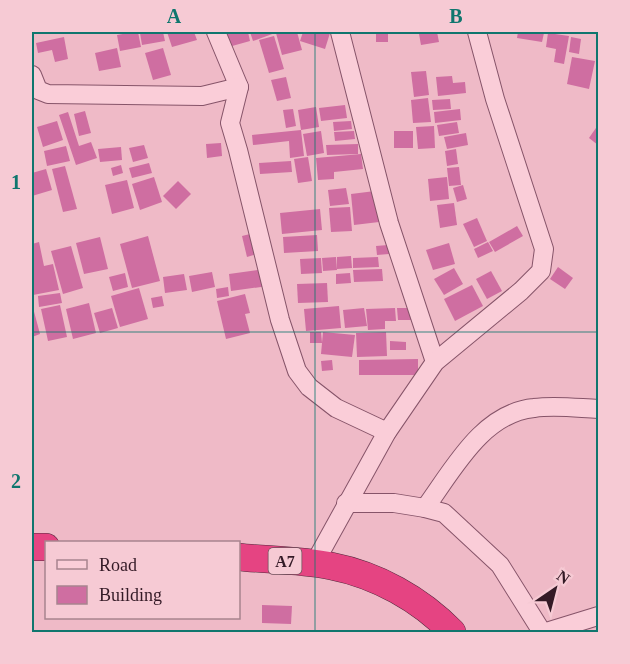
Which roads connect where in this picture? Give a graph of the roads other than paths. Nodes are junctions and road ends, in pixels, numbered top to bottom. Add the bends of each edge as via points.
1 (216, 32) edge
2 (340, 32) edge
3 (477, 32) edge
4 (32, 75) edge
5 (239, 87) junction
6 (435, 362) junction
7 (598, 409) edge
8 (387, 432) junction
9 (346, 503) junction
10 (425, 508) junction
11 (240, 557) edge
12 (323, 565) junction
13 (598, 616) edge
14 (452, 633) edge
15 (544, 633) edge

1 - 5 street
2 - 6 street via 389,223
3 - 6 street via 544,249 541,271
4 - 5 street via 38,90 48,94 202,96
5 - 8 street via 230,123 280,320 297,371 309,387 336,408
6 - 8 street
7 - 10 street via 531,408 503,418 479,435
8 - 9 street
9 - 10 street via 394,503
9 - 12 street
10 - 15 street via 444,513 500,565
11 - 12 highway, A7
12 - 14 highway, A7 via 378,580 421,605
13 - 15 street

